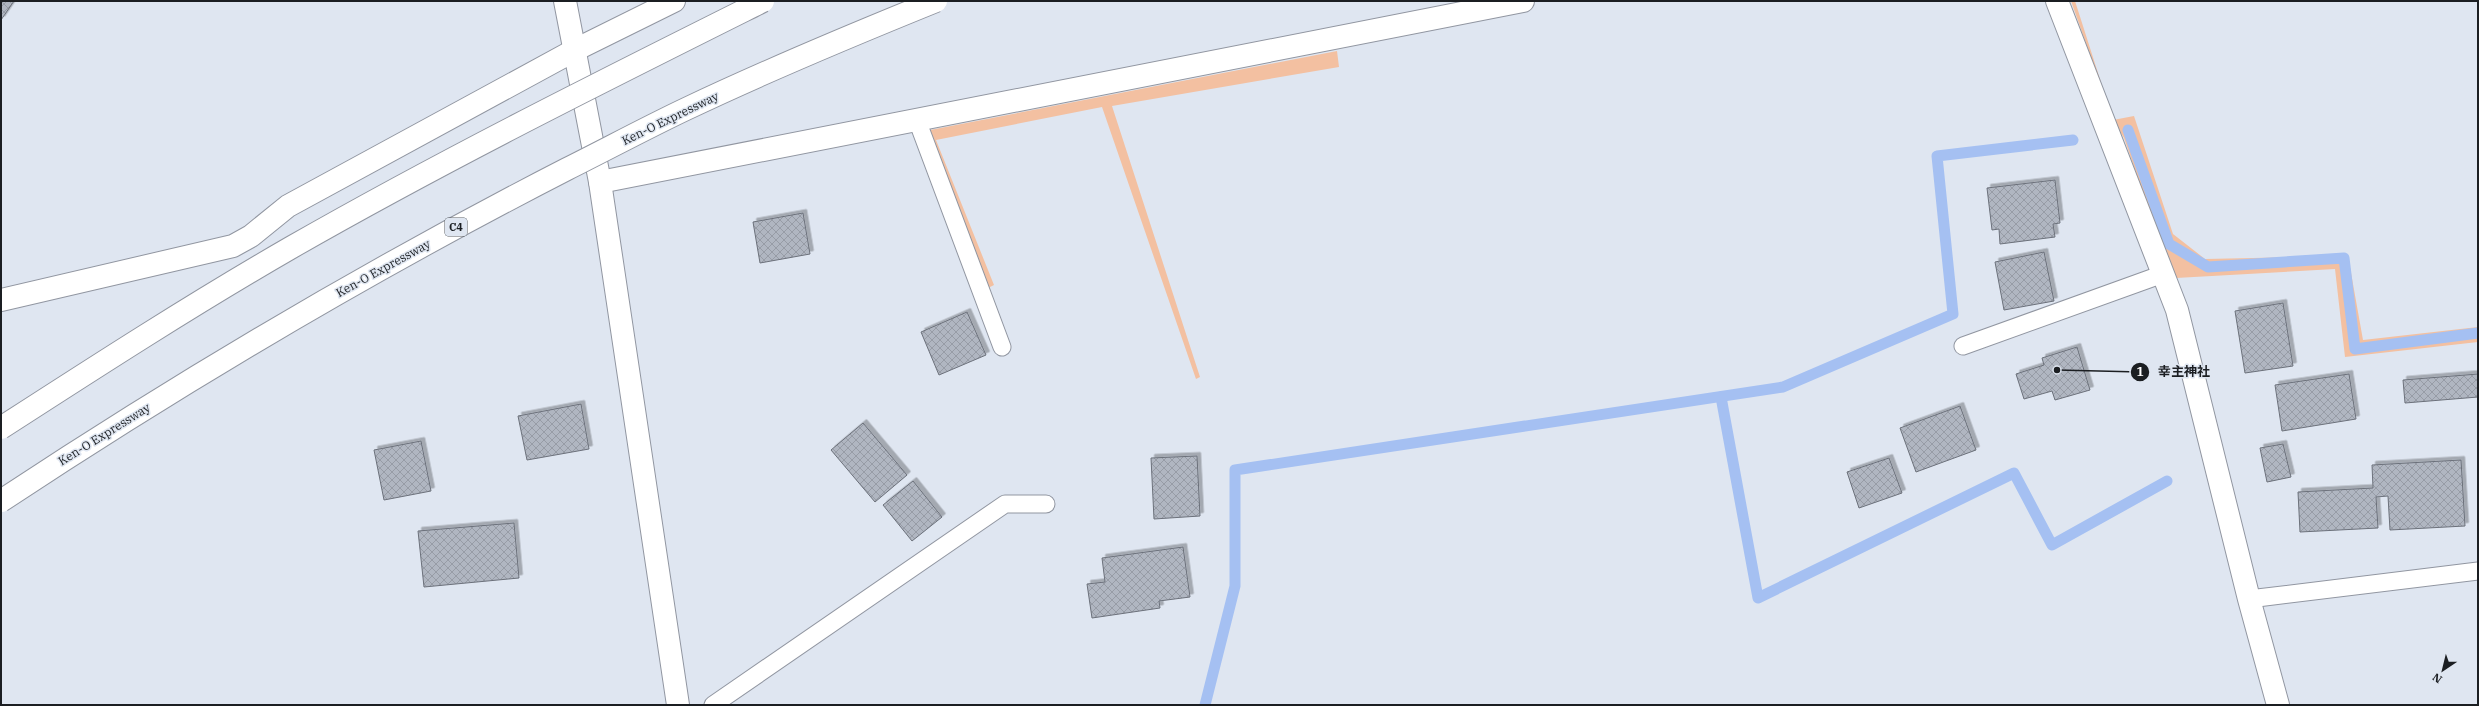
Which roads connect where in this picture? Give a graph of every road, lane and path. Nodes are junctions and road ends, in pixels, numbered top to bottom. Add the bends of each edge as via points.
1 (565, 1) edge
2 (674, 1) edge
3 (764, 1) edge
4 (936, 1) edge
5 (1523, 1) edge
6 (2057, 1) edge
7 (574, 50) junction
8 (917, 120) junction
9 (600, 182) junction
10 (2163, 274) junction
11 (1, 300) edge
12 (1963, 346) dead end
13 (1002, 347) dead end
14 (1, 428) edge
15 (1, 501) edge
16 (1046, 504) dead end
17 (2478, 571) edge
18 (2249, 599) junction
19 (678, 705) edge
20 (713, 705) edge
21 (2278, 705) edge

1 - 7 main road
2 - 7 main road
3 - 14 main road, bridge via 615,74 292,246 164,323
4 - 15 main road, Ken-O Expressway / C4, bridge via 844,38 685,109 459,224 252,342
5 - 8 main road
6 - 10 main road
7 - 9 main road
7 - 11 main road via 288,206 251,236 233,246
8 - 9 main road
8 - 13 lane
9 - 19 main road
10 - 12 lane
10 - 18 main road via 2177,310
16 - 20 lane via 1005,504
17 - 18 lane
18 - 21 main road

